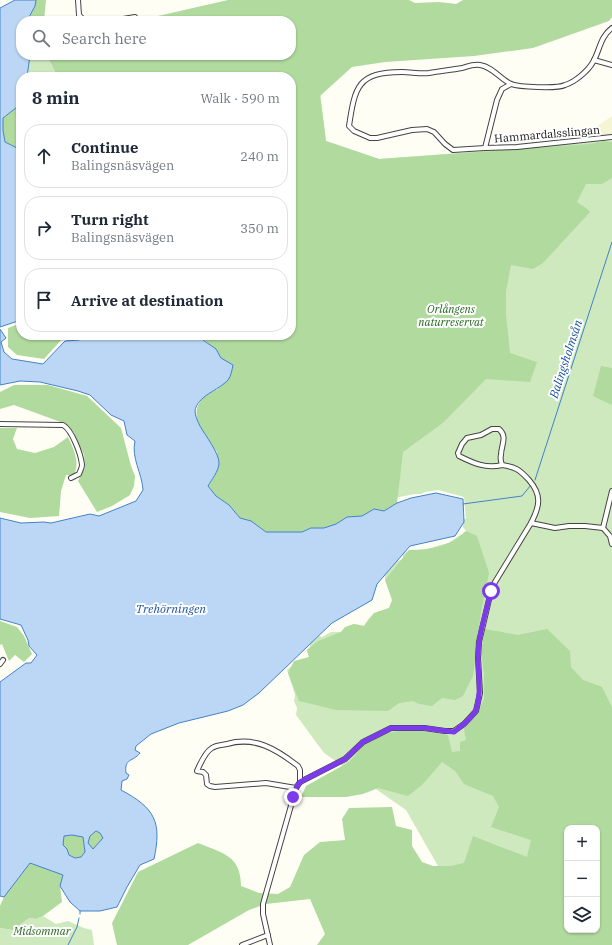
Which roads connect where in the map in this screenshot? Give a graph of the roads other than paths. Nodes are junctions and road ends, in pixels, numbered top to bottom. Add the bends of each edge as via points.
1 (78, 0) edge
2 (80, 16) edge
3 (612, 28) edge
4 (594, 60) junction
5 (612, 65) edge
6 (511, 84) junction
7 (612, 137) edge
8 (484, 148) junction
9 (0, 424) edge
10 (502, 465) junction
11 (71, 478) dead end
12 (612, 491) edge
13 (531, 523) junction
14 (603, 528) junction
15 (612, 544) edge
16 (3, 660) dead end
17 (0, 664) edge
18 (300, 782) junction
19 (296, 788) junction
20 (268, 935) junction
21 (242, 945) edge
22 (270, 945) edge

1 - 2 street
3 - 4 street via 603,36
4 - 5 street
4 - 6 street via 587,70 565,86
6 - 8 street, Hammardalsslingan via 502,89 497,100
6 - 8 street, Hammardalsslingan via 488,67 481,65 427,73 385,72 364,80 353,101 349,126 370,138 427,129 434,132 453,150
7 - 8 street, Hammardalsslingan
9 - 11 street via 63,425 68,428 82,466 79,474
10 - 10 street via 475,464 458,453 467,438 499,429 504,442 500,455
10 - 13 street via 520,471 537,491 539,503
12 - 14 street
13 - 14 street via 555,528
13 - 18 street via 491,591 479,642 480,693 476,711 454,732 424,728 391,728 363,742 345,759
14 - 15 street via 610,536
16 - 17 street
18 - 19 street
18 - 19 street via 298,766 257,742 238,741 212,748 197,771 204,772 210,786 266,783
19 - 20 street via 263,904
20 - 21 street
20 - 22 street

